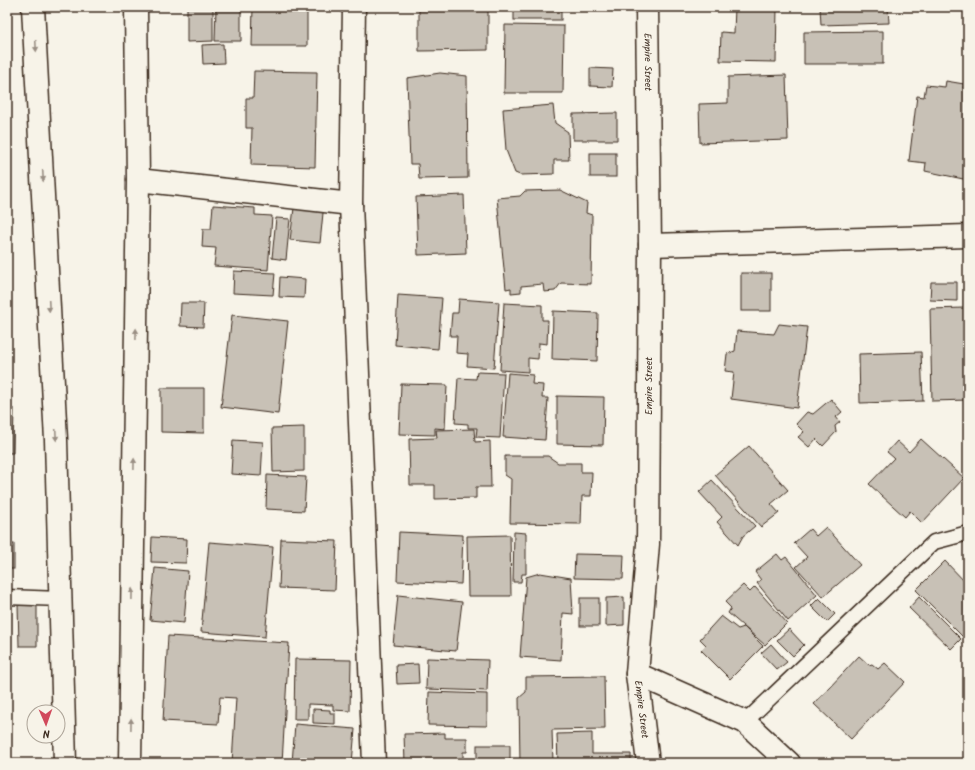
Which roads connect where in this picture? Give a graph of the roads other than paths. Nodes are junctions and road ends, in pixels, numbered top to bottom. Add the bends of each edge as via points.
1 (33, 7) edge
2 (136, 7) edge
3 (354, 7) edge
4 (647, 7) edge
5 (138, 180) junction
6 (351, 204) junction
7 (968, 236) edge
8 (650, 245) junction
9 (968, 533) edge
10 (7, 597) edge
11 (60, 600) junction
12 (637, 674) junction
13 (745, 722) junction
14 (65, 763) edge
15 (130, 763) edge
16 (374, 763) edge
17 (648, 763) edge
18 (789, 763) edge

1 -> 11 street via 56,440
2 - 5 street
3 - 6 street
4 - 8 street, Empire Street
5 - 6 street
15 -> 5 street
6 - 16 street
7 - 8 street
8 - 12 street, Empire Street via 648,544
9 - 13 lane via 934,542
10 - 11 lane
11 - 14 street
12 - 13 street
12 - 17 street, Empire Street
13 - 18 street

